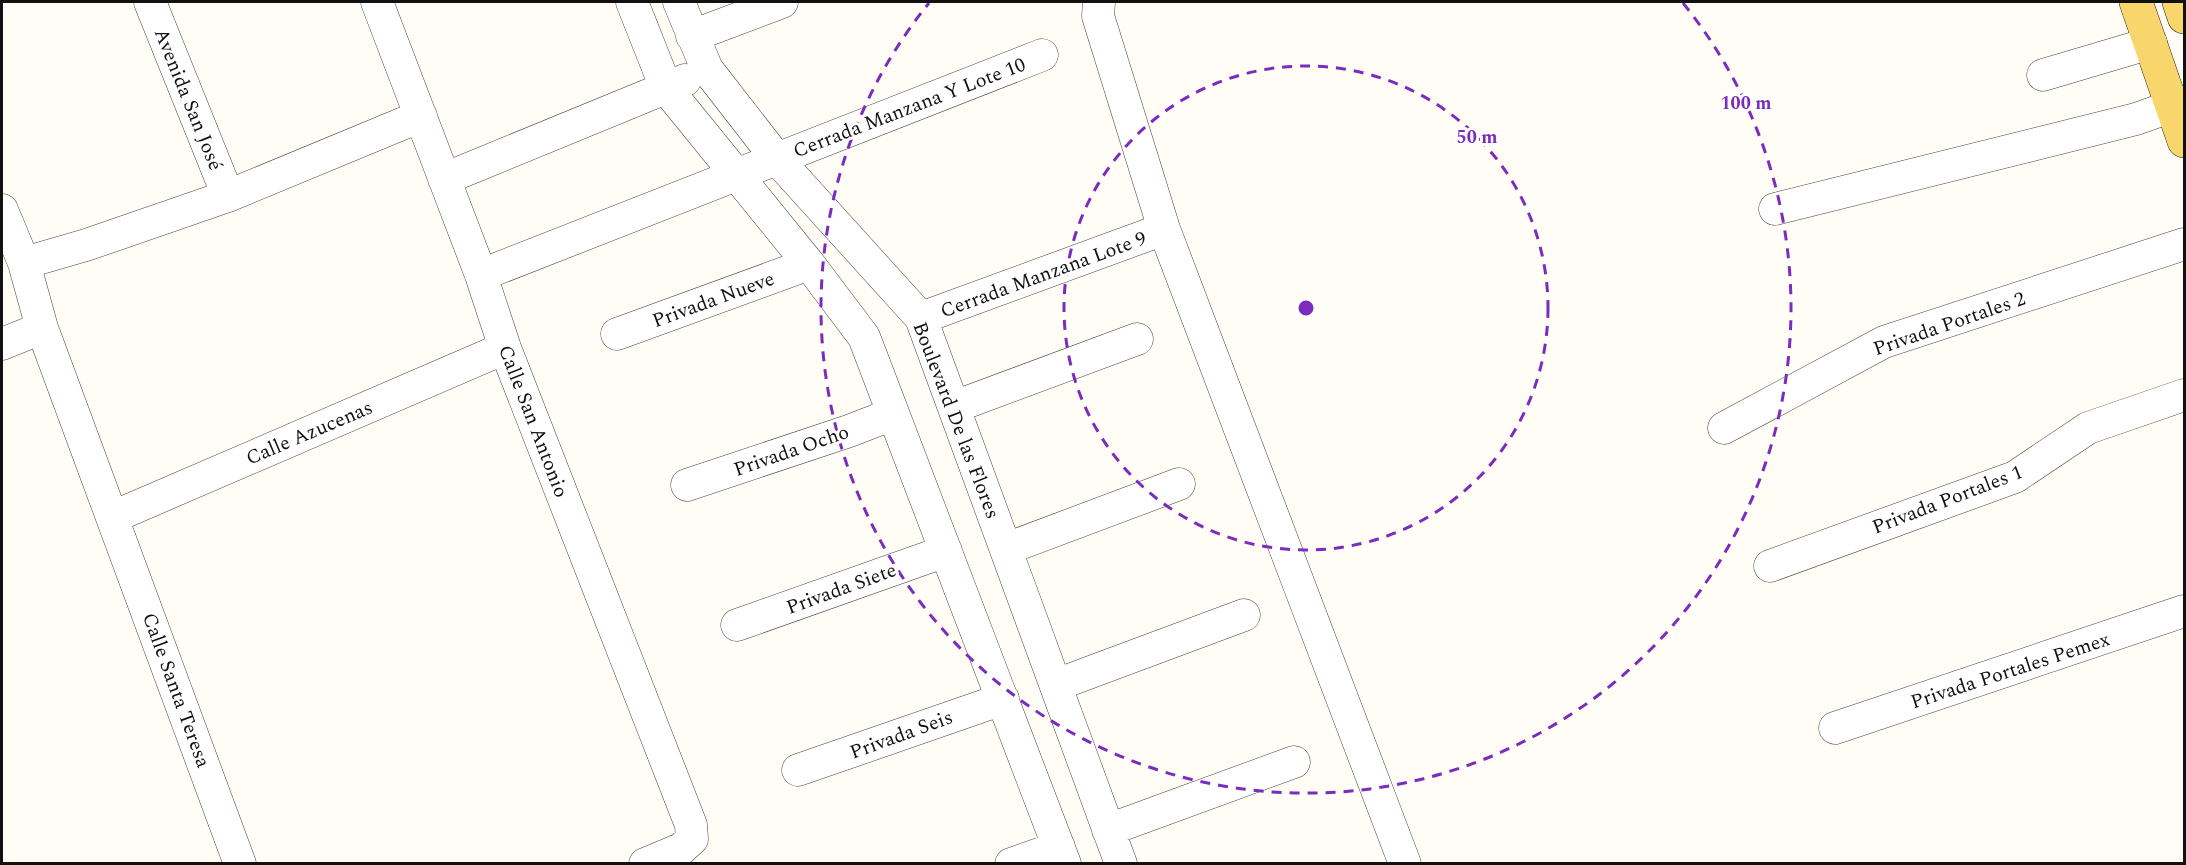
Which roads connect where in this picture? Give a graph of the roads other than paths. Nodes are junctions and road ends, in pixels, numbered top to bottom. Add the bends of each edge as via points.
1 (150, 2) edge
2 (377, 2) edge
3 (632, 2) edge
4 (679, 2) edge
5 (782, 2) edge
6 (1099, 2) edge
7 (2136, 2) edge
8 (2179, 2) edge
9 (2184, 17) edge
10 (692, 36) junction
11 (2151, 43) junction
12 (1042, 55) dead end
13 (707, 69) junction
14 (2043, 75) dead end
15 (666, 88) junction
16 (2178, 104) edge
17 (421, 116) junction
18 (2184, 141) edge
19 (777, 159) junction
20 (735, 175) junction
21 (444, 179) junction
22 (228, 196) junction
23 (1775, 209) dead end
24 (2, 210) edge
25 (1164, 229) junction
26 (2184, 244) edge
27 (24, 263) junction
28 (809, 264) junction
29 (481, 274) junction
30 (921, 318) junction
31 (42, 328) junction
32 (617, 334) dead end
33 (1137, 339) dead end
34 (2, 344) edge
35 (505, 348) junction
36 (2184, 395) edge
37 (954, 407) junction
38 (893, 414) junction
39 (1724, 428) dead end
40 (687, 484) dead end
41 (1179, 484) dead end
42 (113, 517) junction
43 (1006, 549) junction
44 (946, 551) junction
45 (1770, 566) dead end
46 (2184, 611) edge
47 (1244, 615) dead end
48 (736, 626) dead end
49 (1056, 685) junction
50 (1003, 699) junction
51 (1835, 728) dead end
52 (1294, 762) dead end
53 (798, 770) dead end
54 (1108, 830) junction
55 (1062, 855) edge
56 (240, 864) edge
57 (645, 864) edge
58 (1011, 864) edge
59 (1121, 864) edge
60 (1405, 864) edge

1 - 22 street, Avenida San José
2 - 17 street, Calle San Antonio
3 - 15 street
4 - 10 street, Boulevard De las Flores
5 - 10 street
6 - 25 street via 1098,16
7 - 11 main road
8 - 9 main road
10 - 13 street, Boulevard De las Flores
11 - 14 street
11 - 16 main road
12 - 19 street, Cerrada Manzana Y Lote 10
13 - 15 street
13 - 19 street, Boulevard De las Flores
15 - 20 street
15 - 21 street
16 - 18 main road
16 - 23 street via 2136,119
17 - 21 street, Calle San Antonio
17 - 22 street
19 - 20 street
19 - 30 street, Boulevard De las Flores
20 - 28 street
20 - 29 street
21 - 29 street, Calle San Antonio
22 - 27 street
24 - 27 street
25 - 30 street, Cerrada Manzana Lote 9
25 - 60 street
26 - 39 street, Privada Portales 2 via 1884,342
27 - 31 street, Calle Santa Teresa
28 - 32 street, Privada Nueve
28 - 38 street via 864,337
29 - 35 street, Calle San Antonio
30 - 37 street, Boulevard De las Flores
31 - 34 street
31 - 42 street, Calle Santa Teresa
33 - 37 street
35 - 42 street, Calle Azucenas
35 - 57 street, Calle San Antonio via 691,825 692,839 681,849
36 - 45 street, Privada Portales 1 via 2088,428 2015,477
37 - 43 street, Boulevard De las Flores
38 - 40 street, Privada Ocho
38 - 44 street
41 - 43 street
42 - 56 street, Calle Santa Teresa
43 - 49 street, Boulevard De las Flores
44 - 48 street, Privada Siete
44 - 50 street
46 - 51 street, Privada Portales Pemex
47 - 49 street
49 - 54 street, Boulevard De las Flores
50 - 53 street, Privada Seis
50 - 55 street
52 - 54 street
54 - 59 street, Boulevard De las Flores
55 - 58 street

